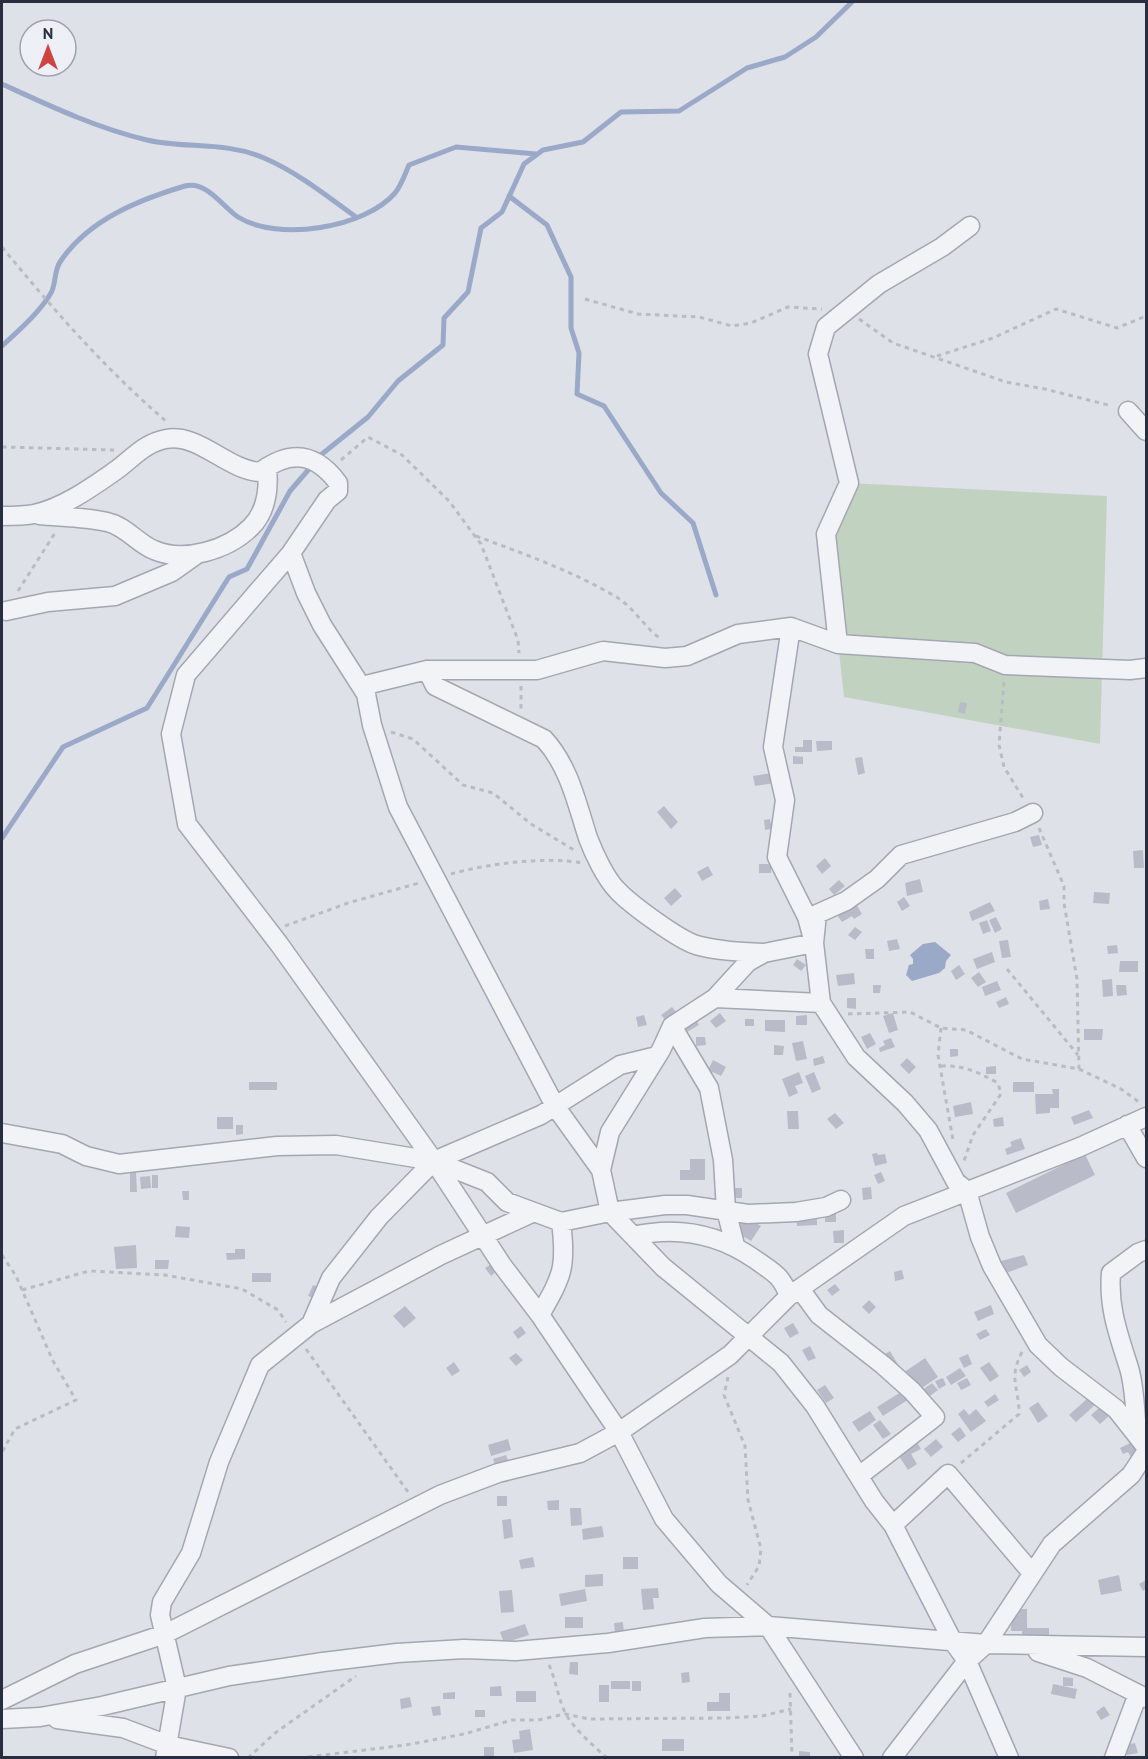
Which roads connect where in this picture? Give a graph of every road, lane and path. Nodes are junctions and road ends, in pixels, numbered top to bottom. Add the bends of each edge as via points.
1 (970, 226) dead end
2 (2, 247) edge
3 (585, 299) dead end
4 (846, 310) junction
5 (1146, 316) edge
6 (936, 356) junction
7 (1128, 411) joint
8 (1146, 431) edge
9 (189, 441) junction
10 (2, 447) edge
11 (140, 451) junction
12 (267, 467) junction
13 (329, 471) junction
14 (34, 514) junction
15 (2, 516) edge
16 (65, 518) junction
17 (474, 535) junction
18 (199, 552) junction
19 (291, 553) junction
20 (6, 611) joint
21 (791, 627) junction
22 (838, 644) junction
23 (687, 656) junction
24 (1005, 665) junction
25 (1146, 668) edge
26 (521, 669) junction
27 (427, 670) junction
28 (362, 686) junction
29 (372, 725) junction
30 (528, 732) junction
31 (1033, 813) junction
32 (577, 851) dead end
33 (814, 943) junction
34 (764, 953) junction
35 (1007, 969) dead end
36 (715, 998) junction
37 (821, 1003) junction
38 (672, 1026) junction
39 (941, 1028) junction
40 (657, 1056) junction
41 (1079, 1056) junction
42 (941, 1066) junction
43 (1079, 1070) junction
44 (1146, 1103) edge
45 (555, 1107) junction
46 (1146, 1117) edge
47 (1127, 1125) junction
48 (2, 1133) edge
49 (953, 1148) dead end
50 (1146, 1158) edge
51 (434, 1161) junction
52 (601, 1170) junction
53 (961, 1187) junction
54 (841, 1200) dead end
55 (726, 1210) junction
56 (534, 1212) junction
57 (610, 1212) junction
58 (561, 1222) junction
59 (633, 1236) junction
60 (483, 1237) junction
61 (735, 1245) junction
62 (1146, 1250) edge
63 (2, 1255) edge
64 (22, 1290) junction
65 (794, 1293) junction
66 (540, 1315) junction
67 (311, 1324) junction
68 (1030, 1334) junction
69 (296, 1336) junction
70 (747, 1336) junction
71 (730, 1355) junction
72 (619, 1432) junction
73 (1142, 1440) edge
74 (2, 1452) edge
75 (1146, 1452) edge
76 (948, 1474) junction
77 (859, 1476) junction
78 (418, 1506) junction
79 (893, 1525) junction
80 (1032, 1573) junction
81 (752, 1594) dead end
82 (768, 1626) junction
83 (165, 1634) junction
84 (952, 1640) junction
85 (986, 1644) junction
86 (1018, 1645) junction
87 (1146, 1647) edge
88 (547, 1648) junction
89 (967, 1661) junction
90 (358, 1674) dead end
91 (790, 1684) dead end
92 (177, 1688) junction
93 (1142, 1696) edge
94 (2, 1700) edge
95 (791, 1710) junction
96 (566, 1714) junction
97 (40, 1717) junction
98 (2, 1719) edge
99 (166, 1751) edge
100 (229, 1758) edge
101 (248, 1758) edge
102 (299, 1758) edge
103 (607, 1758) edge
104 (792, 1758) edge
105 (854, 1758) edge
106 (892, 1758) edge
107 (1009, 1758) edge
108 (1114, 1758) edge

1 - 4 street via 879,284
2 - 9 path via 69,329 139,399
3 - 4 path via 638,314 699,317 732,326 751,323 788,307
4 - 6 path via 893,343
4 - 22 street via 826,327 818,354 849,483 826,534
5 - 6 path via 1118,327 1056,309 993,338
6 - 7 path via 1006,382
7 - 8 street
9 - 11 street via 168,438
9 - 12 street via 247,471 260,472
10 - 11 path
11 - 14 street via 71,498
12 - 13 street via 277,459 294,457 305,458
12 - 18 street via 269,488 251,527 220,547
13 - 17 path via 368,437 402,455 449,501
13 - 19 street via 339,483 338,491 321,507
14 - 15 street
14 - 16 street
16 - 18 street via 109,522 153,550 184,556
16 - 20 path
17 - 23 path via 560,568 620,599 651,632
17 - 26 path via 518,640
18 - 20 street via 172,572 115,596 48,602
19 - 28 street via 322,626
19 - 51 street via 186,675 171,734 187,824
21 - 22 street
21 - 23 street via 738,634
21 - 33 street via 773,747 785,800 777,857 807,917
22 - 24 street via 975,653
23 - 26 street via 665,658 603,651 537,670
24 - 25 street
24 - 31 path via 999,745 1004,767
26 - 27 street
26 - 30 path via 521,709
27 - 28 street
27 - 30 street via 435,686
28 - 29 street
29 - 32 path via 413,739 463,785 494,793 531,824
29 - 45 street via 398,807
30 - 34 street via 552,747 571,784 589,842 616,889 643,912 693,944 720,951
31 - 33 street via 1015,822 901,855 846,902 817,914
31 - 41 path via 1064,886 1077,979
33 - 34 street
33 - 37 street
34 - 36 street via 748,962
35 - 41 path
36 - 37 street
36 - 38 street
37 - 39 path via 847,1014 910,1012
37 - 53 street via 856,1057 928,1130
38 - 40 street
38 - 55 street via 709,1088 723,1161
39 - 42 path
39 - 43 path via 966,1030 1022,1059
40 - 45 street via 620,1065
40 - 52 street via 610,1132
41 - 43 path
42 - 49 path
42 - 53 path via 975,1070 998,1083 1001,1094 973,1135
43 - 44 path
45 - 51 street
45 - 52 street
46 - 47 street
47 - 50 street
47 - 53 street via 1080,1147
48 - 51 street via 62,1144 86,1156 119,1164 277,1146 336,1145
51 - 56 street via 487,1182 507,1202
51 - 60 street
51 - 67 street via 380,1217 332,1278
52 - 57 street
53 - 65 street via 904,1216
53 - 68 street via 985,1251
54 - 55 street via 796,1212 748,1215
55 - 57 street via 665,1205
55 - 61 street
56 - 58 street
56 - 60 street
57 - 58 street
57 - 59 street
58 - 66 street via 564,1265
59 - 61 street via 689,1232
59 - 70 street via 663,1267
60 - 66 street
60 - 67 street
61 - 65 street via 782,1279
62 - 73 street via 1111,1273 1110,1287 1112,1315 1130,1370
63 - 64 path
64 - 69 path via 89,1271 165,1275 242,1289 278,1310
64 - 74 path via 52,1361 76,1400 15,1429
65 - 70 street
65 - 77 street via 883,1365 935,1417
66 - 72 street
67 - 69 street
68 - 73 street via 1048,1355 1116,1409
68 - 76 path via 1013,1368 1018,1414
69 - 78 path
69 - 83 street via 260,1365 245,1396 219,1462 191,1553 162,1602 160,1616
70 - 71 street
70 - 77 street via 780,1363 801,1389
71 - 72 street
71 - 81 path via 724,1395 745,1446 748,1500 761,1549 759,1566 747,1583
72 - 78 street via 580,1453 498,1473
72 - 82 street via 664,1519 718,1584
75 - 80 street via 1131,1475 1052,1544
76 - 79 street
76 - 80 street
77 - 79 street
78 - 83 street
79 - 84 street
80 - 85 street
82 - 84 street
82 - 88 street via 705,1628
82 - 105 street
83 - 92 street
83 - 94 street via 75,1664
84 - 85 street
84 - 89 street
85 - 86 street
85 - 89 street
86 - 87 street
86 - 93 street via 1087,1668
88 - 92 street via 397,1653 229,1676
88 - 96 path via 547,1661
89 - 106 street
89 - 107 street
90 - 101 path via 275,1732
91 - 95 path
92 - 97 street
92 - 99 street
93 - 108 street
95 - 96 path via 726,1718 589,1719
95 - 104 path
96 - 102 path via 512,1720 406,1745
96 - 103 path via 581,1735
97 - 98 street
97 - 99 street via 123,1728
99 - 100 street

